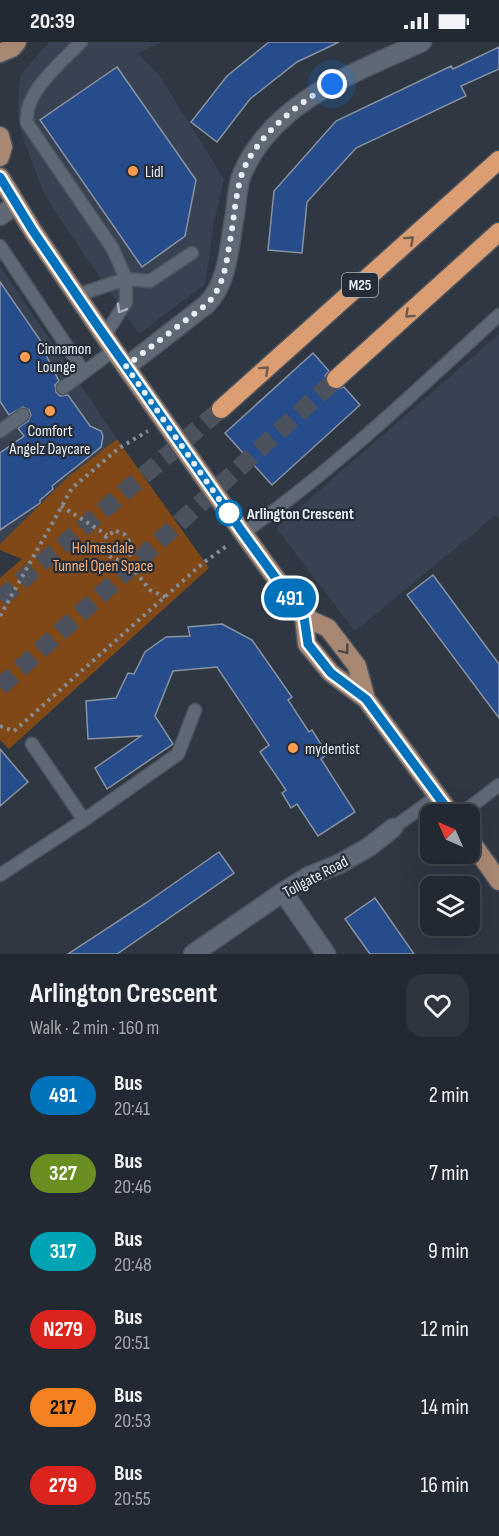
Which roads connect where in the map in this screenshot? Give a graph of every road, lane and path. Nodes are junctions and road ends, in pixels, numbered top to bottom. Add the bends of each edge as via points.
1 (17, 42) edge
2 (81, 42) edge
3 (422, 42) edge
4 (0, 53) edge
5 (0, 136) edge
6 (0, 157) edge
7 (499, 160) edge
8 (0, 177) edge
9 (16, 204) junction
10 (0, 216) edge
11 (499, 232) edge
12 (0, 246) edge
13 (192, 253) dead end
14 (126, 279) junction
15 (77, 295) junction
16 (499, 315) edge
17 (110, 342) junction
18 (126, 366) junction
19 (84, 372) junction
20 (336, 379) tunnel mouth
21 (63, 388) dead end
22 (221, 409) tunnel mouth
23 (23, 415) dead end
24 (165, 422) junction
25 (0, 431) edge
26 (62, 506) junction
27 (243, 533) junction
28 (107, 535) junction
29 (126, 560) junction
30 (165, 597) junction
31 (0, 616) edge
32 (304, 617) junction
33 (366, 699) junction
34 (195, 710) dead end
35 (0, 726) edge
36 (32, 744) dead end
37 (499, 785) edge
38 (436, 796) junction
39 (443, 804) edge
40 (474, 804) edge
41 (84, 820) junction
42 (393, 828) joint
43 (480, 854) edge
44 (0, 875) edge
45 (499, 881) edge
46 (283, 892) junction
47 (193, 954) edge
48 (326, 954) edge

1 - 4 main road
2 - 14 lane via 36,91 29,103 27,123 113,249
3 - 18 street via 332,84 280,121 249,160 241,177 224,275 215,296
5 - 6 main road
22 -> 7 highway, M25
8 - 9 main road
9 - 10 street
9 - 15 main road
11 -> 20 highway
12 - 19 lane
13 - 14 lane via 150,281
14 - 15 lane
14 -> 17 lane via 126,302
15 - 17 main road
16 - 27 lane via 374,430
17 - 18 main road
17 - 19 lane
18 - 24 main road
19 - 21 lane
23 - 25 lane
24 - 26 path via 119,448 72,488
24 - 27 main road
26 - 28 path
26 - 31 path
27 - 30 path
27 - 32 main road
28 - 29 path via 105,551 117,561
28 - 29 path via 116,531 129,540 132,552
29 - 30 path via 150,590
30 - 35 path via 14,731
32 - 33 main road via 308,644 331,673
32 -> 33 main road via 328,628 357,666
33 - 38 main road
34 - 41 lane via 178,754
36 - 41 lane
37 - 40 lane
38 - 39 main road
38 - 42 lane, Tollgate Road
41 - 44 lane
42 - 46 street, Tollgate Road via 369,847
43 - 45 main road
46 - 47 street, Tollgate Road
46 - 48 street

